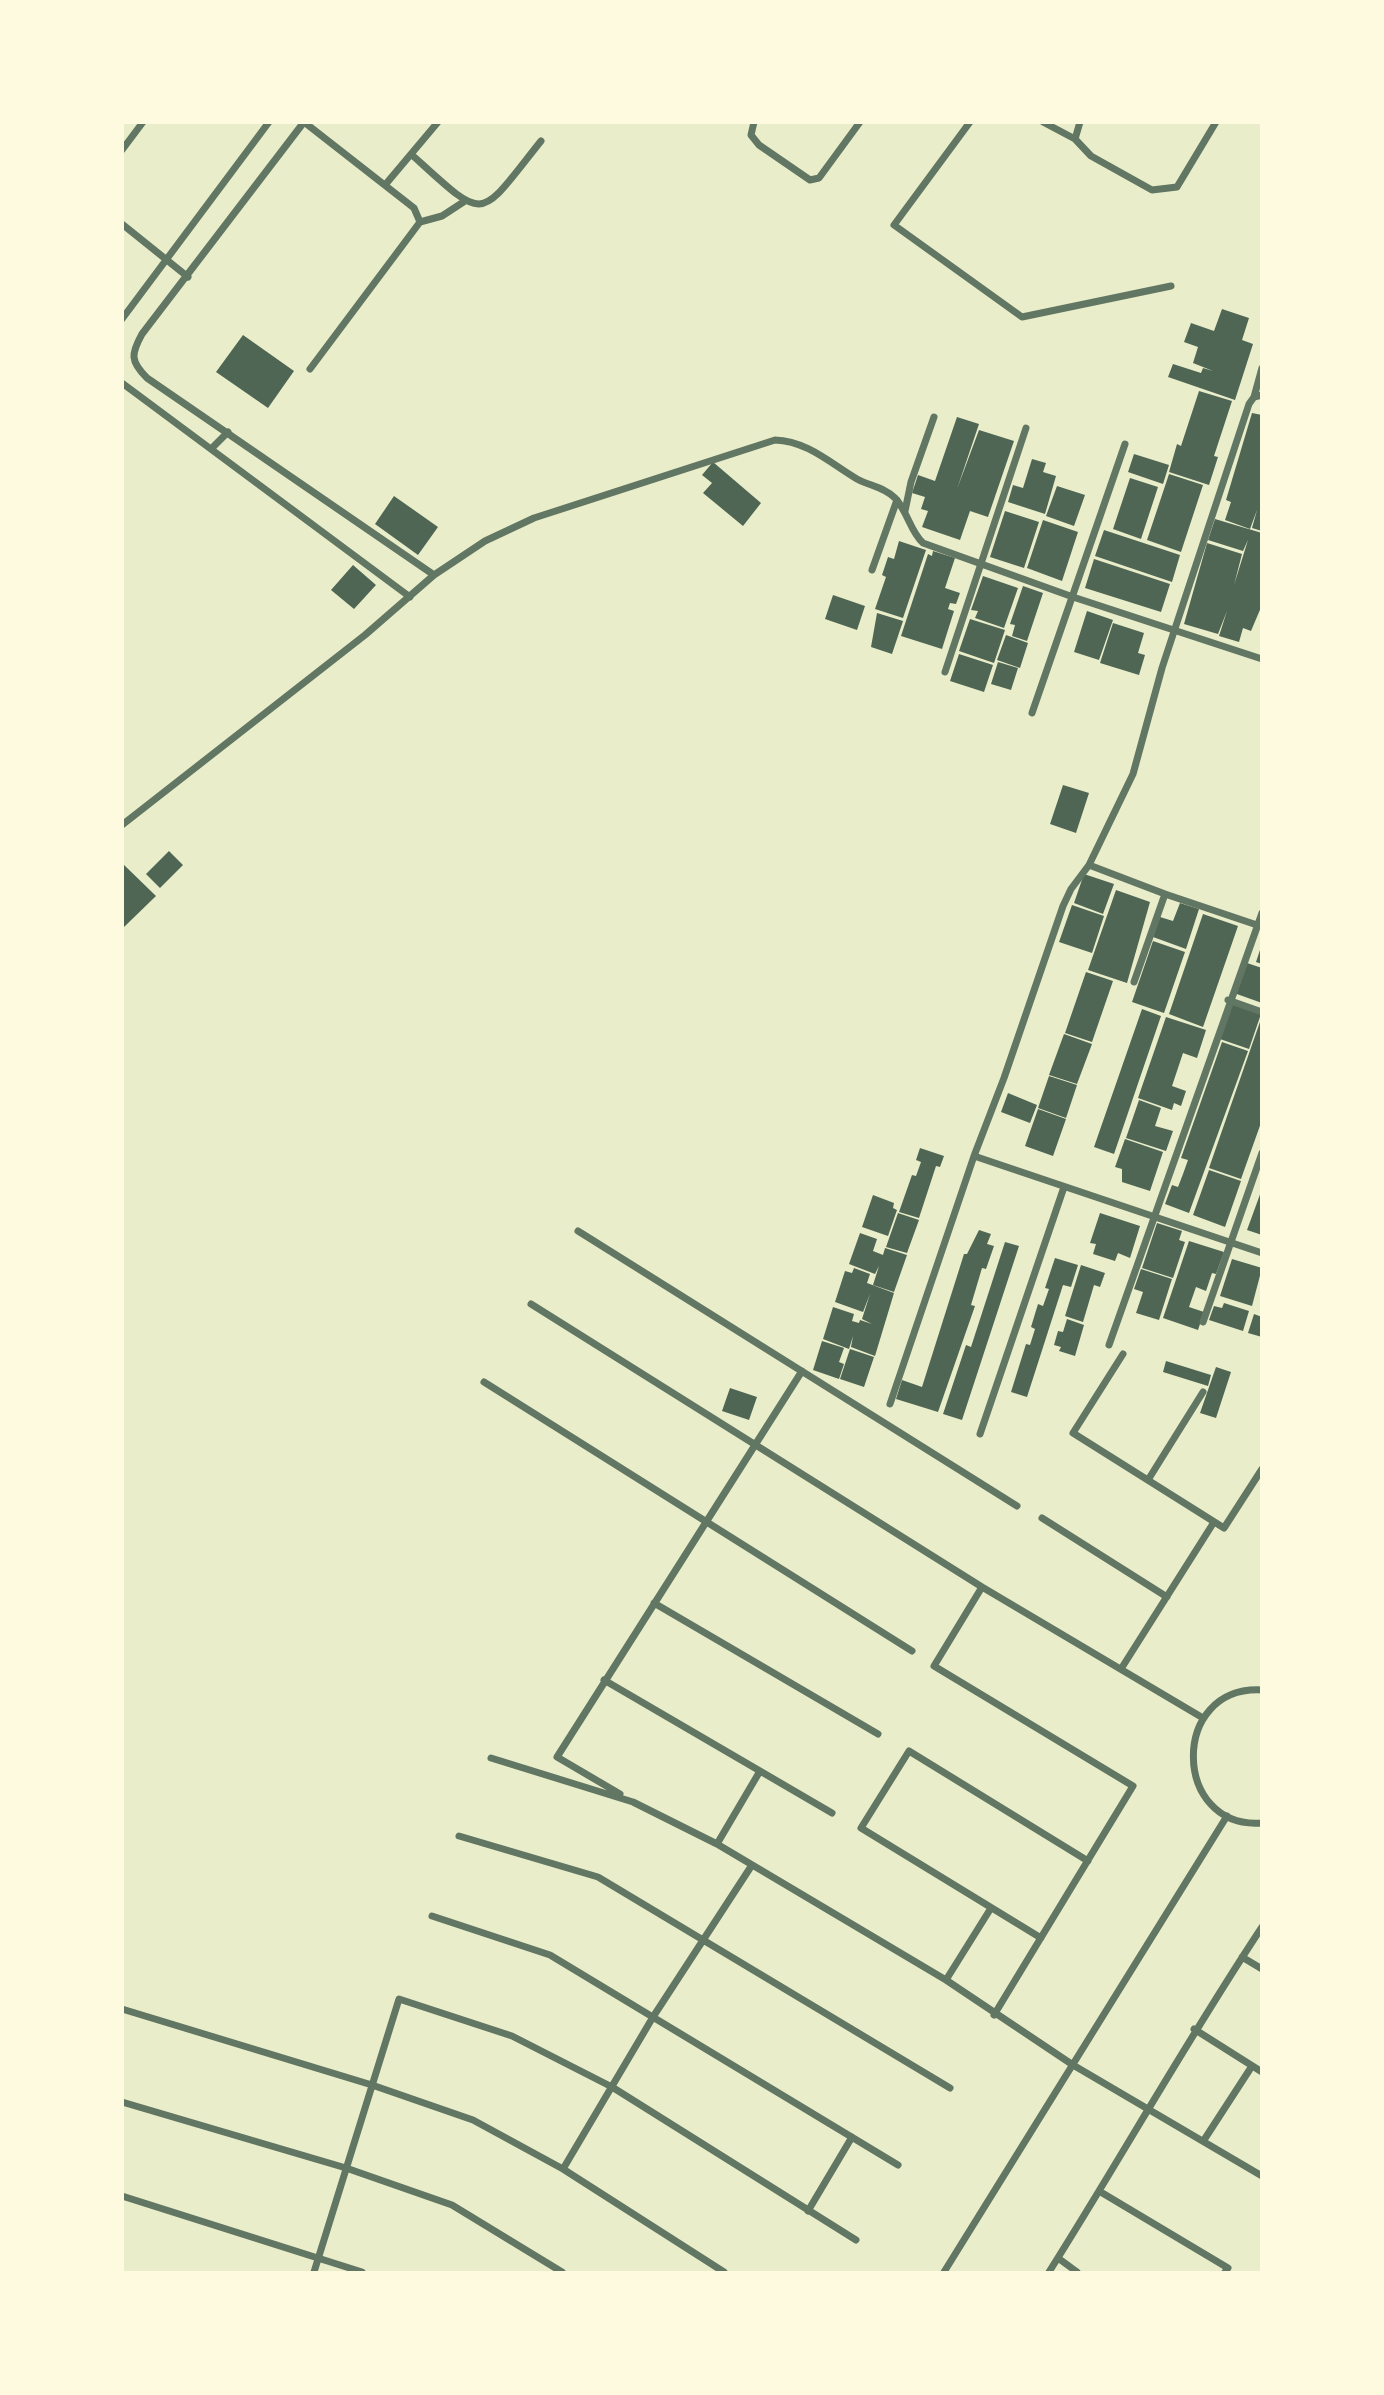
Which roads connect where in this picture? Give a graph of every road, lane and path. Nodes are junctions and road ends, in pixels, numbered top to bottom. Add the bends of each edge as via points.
1 (143, 122) edge
2 (269, 122) edge
3 (304, 122) edge
4 (438, 122) edge
5 (754, 122) edge
6 (859, 122) edge
7 (970, 122) edge
8 (1043, 122) edge
9 (1080, 122) edge
10 (1216, 122) edge
11 (1075, 139) junction
12 (541, 141) dead end
13 (122, 150) edge
14 (411, 154) junction
15 (385, 185) junction
16 (465, 201) junction
17 (420, 222) junction
18 (122, 224) edge
19 (166, 260) junction
20 (188, 277) junction
21 (1171, 286) dead end
22 (122, 319) edge
23 (124, 348) edge
24 (132, 352) junction
25 (1262, 368) edge
26 (310, 369) dead end
27 (122, 383) edge
28 (1258, 396) edge
29 (934, 417) dead end
30 (1026, 428) dead end
31 (228, 432) junction
32 (1125, 444) dead end
33 (212, 448) junction
34 (897, 500) junction
35 (905, 511) junction
36 (981, 565) junction
37 (872, 569) dead end
38 (434, 575) junction
39 (410, 597) junction
40 (1073, 597) junction
41 (1175, 629) junction
42 (1262, 659) edge
43 (945, 672) dead end
44 (1032, 713) dead end
45 (122, 825) edge
46 (1089, 866) junction
47 (1165, 894) junction
48 (1262, 913) edge
49 (1257, 925) junction
50 (1134, 982) dead end
51 (1228, 1000) junction
52 (1262, 1012) edge
53 (1262, 1153) edge
54 (974, 1156) junction
55 (1064, 1187) junction
56 (1153, 1217) junction
57 (578, 1231) dead end
58 (1230, 1243) junction
59 (1262, 1253) edge
60 (531, 1304) dead end
61 (1203, 1322) dead end
62 (1109, 1345) dead end
63 (1123, 1354) dead end
64 (802, 1371) junction
65 (484, 1382) dead end
66 (1203, 1392) dead end
67 (890, 1404) dead end
68 (980, 1434) dead end
69 (755, 1445) junction
70 (1262, 1469) edge
71 (1148, 1480) junction
72 (1017, 1506) dead end
73 (1042, 1518) dead end
74 (707, 1522) junction
75 (1214, 1522) junction
76 (982, 1587) junction
77 (1167, 1597) junction
78 (654, 1604) junction
79 (912, 1651) dead end
80 (1121, 1668) junction
81 (604, 1680) junction
82 (1262, 1690) edge
83 (1203, 1718) junction
84 (878, 1734) dead end
85 (491, 1758) dead end
86 (760, 1772) junction
87 (633, 1802) junction
88 (832, 1813) dead end
89 (1227, 1816) junction
90 (1262, 1823) edge
91 (459, 1836) dead end
92 (717, 1844) junction
93 (1088, 1861) junction
94 (752, 1865) junction
95 (991, 1908) junction
96 (432, 1916) dead end
97 (1262, 1927) edge
98 (1041, 1938) junction
99 (701, 1941) junction
100 (1241, 1957) junction
101 (1262, 1969) edge
102 (946, 1980) junction
103 (122, 2009) edge
104 (994, 2015) junction
105 (653, 2017) junction
106 (1194, 2029) junction
107 (1073, 2065) junction
108 (1252, 2066) junction
109 (1262, 2072) edge
110 (372, 2085) junction
111 (612, 2087) junction
112 (950, 2088) dead end
113 (122, 2102) edge
114 (1150, 2110) junction
115 (852, 2137) junction
116 (1204, 2140) junction
117 (898, 2165) dead end
118 (346, 2168) junction
119 (563, 2169) junction
120 (1262, 2176) edge
121 (1099, 2191) junction
122 (122, 2196) edge
123 (808, 2211) junction
124 (856, 2240) dead end
125 (318, 2257) junction
126 (1058, 2259) junction
127 (314, 2273) edge
128 (362, 2273) edge
129 (562, 2273) edge
130 (724, 2273) edge
131 (944, 2273) edge
132 (1049, 2273) edge
133 (1077, 2273) edge
134 (1225, 2273) edge

1 - 13 street
2 - 19 street
3 - 15 street
3 - 20 street
4 - 14 street
5 - 6 street via 751,135 759,145 810,180 819,178
7 - 21 street via 894,225 1021,317
8 - 11 street
9 - 11 street
10 - 11 street via 1177,187 1152,190 1091,156
12 - 16 street via 495,199 483,206
14 - 15 street
14 - 16 street
15 - 17 street via 414,208
16 - 17 street via 442,216
17 - 26 street
18 - 19 street
19 - 20 street
19 - 22 street
20 - 24 street
23 - 24 street
24 - 31 street via 134,365 147,378
25 - 28 street
27 - 33 street
28 - 41 street
29 - 35 street
30 - 36 street
31 - 33 street
31 - 38 street
32 - 40 street
33 - 39 street
34 - 35 street
34 - 37 street
34 - 38 street via 804,445 775,440 534,518 485,541
35 - 36 street via 923,543
36 - 40 street
36 - 43 street
38 - 39 street
39 - 45 street
40 - 41 street
40 - 44 street
41 - 42 street
41 - 46 street via 1133,774
46 - 47 street
46 - 54 street via 1063,906
47 - 49 street
47 - 50 street
48 - 49 street
49 - 51 street
51 - 52 street
51 - 56 street
53 - 58 street
54 - 55 street
54 - 67 street
55 - 56 street
55 - 68 street
56 - 58 street
56 - 62 street
57 - 64 street
58 - 59 street
58 - 61 street
60 - 69 street
63 - 71 street via 1073,1433
64 - 69 street
64 - 72 street
65 - 74 street
66 - 71 street
69 - 74 street
69 - 76 street
70 - 75 street via 1224,1528
71 - 75 street
73 - 77 street
74 - 78 street
74 - 79 street
75 - 77 street
76 - 80 street
76 - 93 street via 934,1666 1133,1786
77 - 80 street
78 - 81 street
78 - 84 street
80 - 83 street
81 - 86 street
81 - 87 street via 557,1757
82 - 83 street via 1226,1697
83 - 89 street via 1192,1750 1193,1769 1205,1796
85 - 87 street
86 - 88 street
86 - 92 street
87 - 92 street
89 - 90 street
89 - 107 street
91 - 99 street via 598,1877
92 - 94 street
93 - 95 street via 909,1751 861,1828
93 - 98 street
94 - 99 street
94 - 102 street
95 - 98 street
95 - 102 street
96 - 105 street via 550,1955
97 - 100 street
98 - 104 street
99 - 105 street
99 - 112 street
100 - 101 street
100 - 106 street
102 - 104 street
103 - 110 street
104 - 107 street
105 - 111 street
105 - 115 street
106 - 108 street
106 - 114 street
107 - 114 street
107 - 131 street
108 - 109 street
108 - 116 street
110 - 111 street via 399,1999 512,2036
110 - 118 street
110 - 119 street via 473,2120
111 - 119 street
111 - 123 street
113 - 118 street
114 - 116 street
114 - 121 street
115 - 117 street
115 - 123 street
116 - 120 street
118 - 125 street
118 - 129 street via 452,2205
119 - 130 street
121 - 126 street
121 - 134 street via 1228,2268
122 - 125 street
123 - 124 street
125 - 127 street
125 - 128 street
126 - 132 street
126 - 133 street

